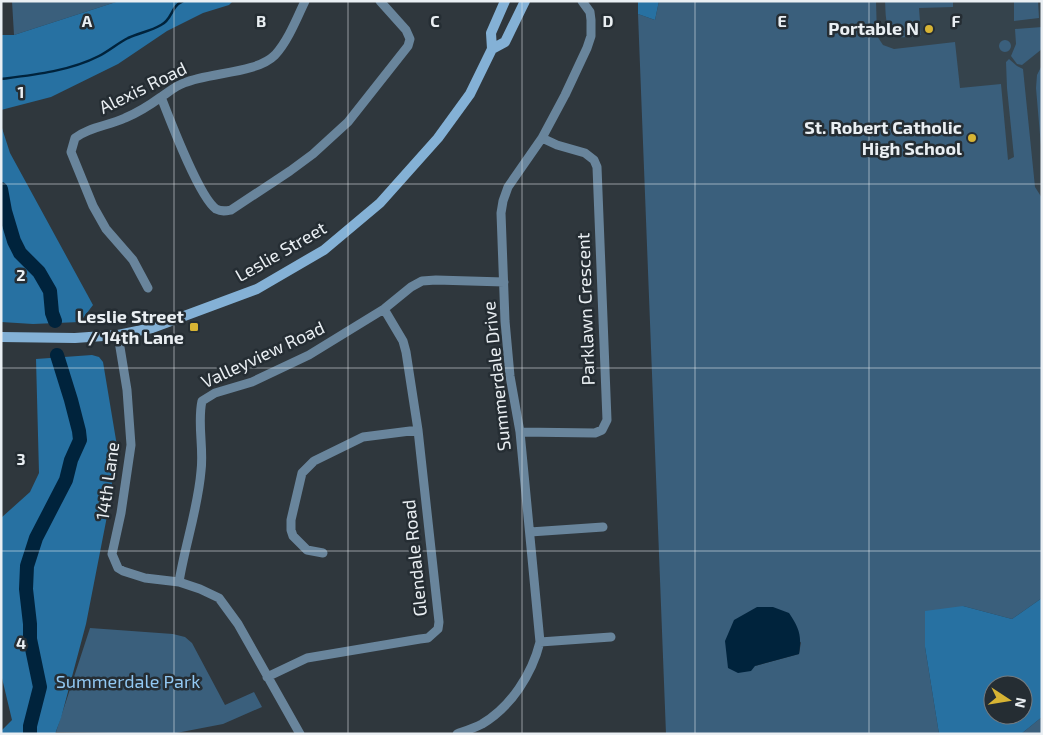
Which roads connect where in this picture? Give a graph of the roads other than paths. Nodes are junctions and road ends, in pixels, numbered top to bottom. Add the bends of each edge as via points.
1 (305, 1) edge
2 (380, 1) edge
3 (505, 1) edge
4 (525, 1) edge
5 (582, 1) edge
6 (492, 49) junction
7 (161, 97) junction
8 (542, 138) junction
9 (504, 282) junction
10 (148, 288) dead end
11 (384, 309) junction
12 (118, 335) junction
13 (1, 337) edge
14 (418, 430) junction
15 (520, 432) junction
16 (603, 527) dead end
17 (530, 532) junction
18 (323, 553) dead end
19 (179, 582) junction
20 (611, 637) dead end
21 (540, 642) junction
22 (267, 677) junction
23 (300, 734) edge
24 (456, 734) edge

1 - 7 street, Alexis Road via 283,44 266,61 197,78
2 - 7 street via 409,34 408,46 348,122 313,154 231,210 225,212 215,208 205,195
3 - 6 main road, Leslie Street via 491,33
4 - 6 main road, Leslie Street via 505,42
5 - 8 street, Summerdale Drive via 590,12 591,36 565,96
6 - 12 main road, Leslie Street via 470,94 438,138 380,202 324,250 257,288 152,328
7 - 10 street, Alexis Road via 123,119 81,133 72,145 76,165 93,206 106,229 133,260
8 - 9 street, Summerdale Drive via 508,187 503,201
8 - 15 street, Parklawn Crescent via 585,153 597,167 607,420 602,430 595,433
9 - 11 street, Valleyview Road via 427,280 411,287
9 - 15 street, Summerdale Drive via 510,376
11 - 14 street, Glendale Road via 403,341
11 - 19 street, Valleyview Road via 301,359 252,382 214,393 202,401 202,468
12 - 13 main road, Leslie Street
12 - 19 street, 14th Lane via 131,445 122,513 112,554 118,568 123,571
14 - 18 street via 363,437 314,461 302,473 290,520 291,530 307,550
14 - 22 street, Glendale Road via 438,629 428,638 307,658
15 - 17 street, Summerdale Drive
16 - 17 street
17 - 21 street, Summerdale Drive
19 - 22 street via 219,598
20 - 21 street
21 - 24 street, Summerdale Drive via 531,668 501,709 481,725
22 - 23 street

